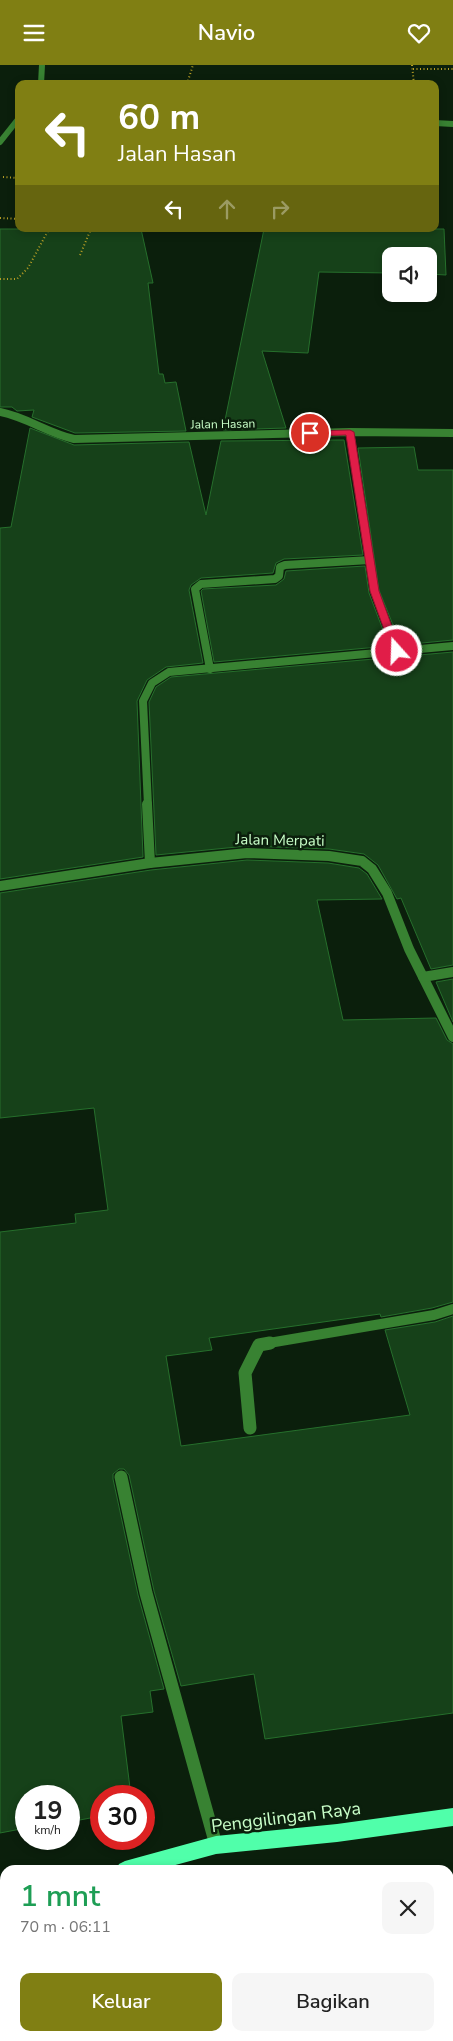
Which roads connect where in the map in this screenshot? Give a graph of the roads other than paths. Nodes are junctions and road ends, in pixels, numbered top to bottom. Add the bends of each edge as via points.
1 (42, 65) edge
2 (41, 80) edge
3 (15, 123) edge
4 (439, 123) edge
5 (453, 124) edge
6 (0, 142) edge
7 (0, 412) edge
8 (350, 432) junction
9 (453, 433) edge
10 (370, 560) junction
11 (453, 646) edge
12 (397, 651) junction
13 (210, 669) junction
14 (150, 863) junction
15 (0, 886) edge
16 (453, 972) edge
17 (423, 977) junction
18 (453, 1037) edge
19 (453, 1309) edge
20 (250, 1428) dead end
21 (121, 1477) dead end
22 (453, 1817) edge
23 (216, 1845) junction
24 (143, 1865) edge

1 - 2 street
3 - 6 street
4 - 5 street
7 - 8 street, Jalan Hasan via 17,415 57,435 74,439
8 - 9 street, Jalan Hasan
8 - 10 street
10 - 12 street via 374,591
10 - 13 street via 285,565 280,567 280,576 275,579 200,584 195,589
11 - 12 street
12 - 13 street
13 - 14 street via 169,672 158,677 151,683 143,701
14 - 15 street, Jalan Merpati
14 - 17 street, Jalan Merpati via 247,853 329,856 362,861 372,869 387,893
16 - 17 street
17 - 18 street, Jalan Merpati
19 - 20 street via 259,1345 245,1373
21 - 23 street via 146,1593
22 - 23 main road, Penggilingan Raya
23 - 24 main road, Penggilingan Raya

